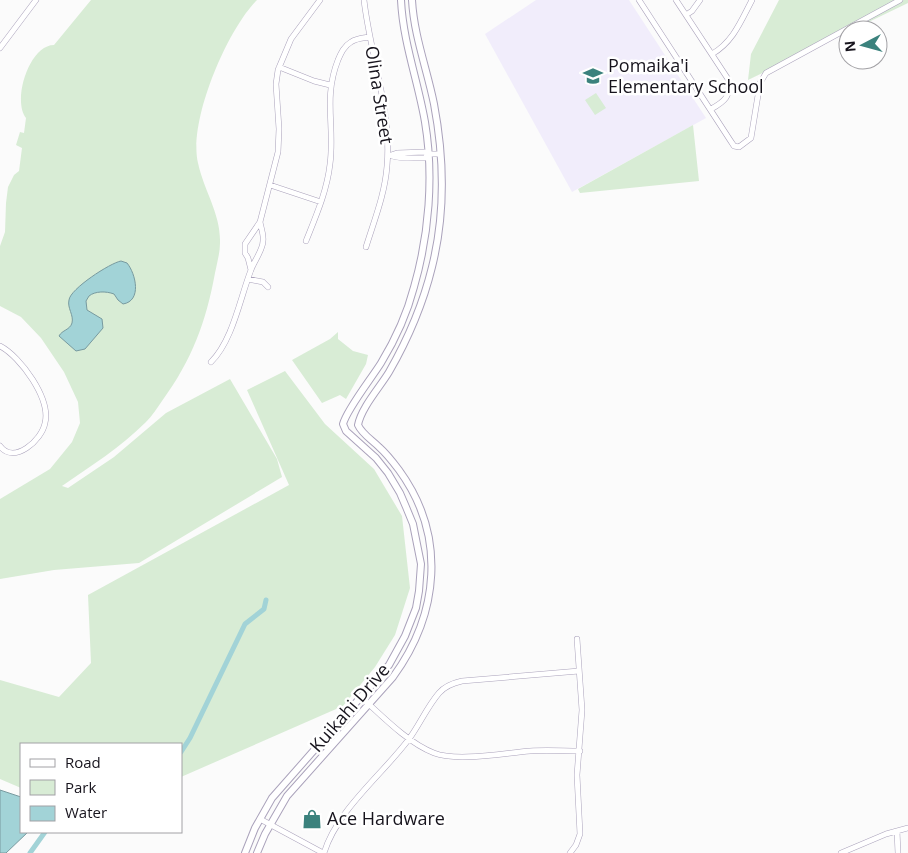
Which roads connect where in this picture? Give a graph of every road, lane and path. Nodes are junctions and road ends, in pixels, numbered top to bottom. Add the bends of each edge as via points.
1 (36, 0) edge
2 (320, 0) edge
3 (364, 0) edge
4 (401, 0) edge
5 (412, 0) edge
6 (639, 0) edge
7 (676, 0) edge
8 (700, 0) edge
9 (752, 0) edge
10 (900, 0) edge
11 (686, 15) junction
12 (370, 37) junction
13 (0, 48) edge
14 (712, 54) junction
15 (279, 67) junction
16 (330, 85) junction
17 (711, 109) junction
18 (428, 154) junction
19 (440, 154) junction
20 (390, 156) junction
21 (270, 185) junction
22 (321, 202) junction
23 (260, 222) junction
24 (306, 241) dead end
25 (366, 247) dead end
26 (251, 270) junction
27 (248, 279) junction
28 (268, 287) dead end
29 (0, 346) edge
30 (211, 362) dead end
31 (0, 446) edge
32 (577, 639) dead end
33 (579, 670) junction
34 (361, 697) junction
35 (369, 704) junction
36 (409, 738) junction
37 (580, 751) junction
38 (260, 819) junction
39 (270, 824) junction
40 (908, 828) edge
41 (897, 831) junction
42 (245, 853) edge
43 (257, 853) edge
44 (323, 853) edge
45 (570, 853) edge
46 (841, 853) edge
47 (898, 853) edge

1 - 13 street
2 - 15 street via 291,40
3 - 12 street, Olina Street
4 - 18 main road via 404,36 425,124
5 - 19 main road via 416,36 434,104
6 - 17 street
7 - 11 street
8 - 11 street
9 - 14 street via 730,39
10 - 17 street via 766,73 760,83 751,138 743,145 734,146
11 - 14 street
12 - 16 street via 355,40 344,48
12 - 20 street, Olina Street
14 - 17 street via 730,86 727,97
15 - 16 street
15 - 21 street via 276,84 279,144
16 - 22 street via 330,163
18 - 19 street
18 - 20 street via 425,158
18 - 34 main road, Kuikahi Drive via 429,207 424,248 414,288 400,328 343,424 346,431 376,458 400,493 413,524 420,564 418,600 408,629 389,666
19 - 35 main road, Kuikahi Drive via 438,231 423,299 410,332 358,425 388,456 416,499 427,532 432,580 425,618 412,647 393,677
20 - 25 street, Olina Street via 384,191
21 - 22 street
21 - 23 street
22 - 24 street
23 - 26 street via 263,244
23 - 26 street via 245,244
26 - 27 street
27 - 28 street via 263,282
27 - 30 street via 219,354
29 - 31 street via 16,358 30,376 46,413 44,428 35,441 14,454
32 - 33 street
33 - 36 street via 454,683 439,693
33 - 37 street via 582,710
34 - 35 street
34 - 38 main road, Kuikahi Drive via 281,786
35 - 36 street
35 - 39 main road, Kuikahi Drive via 292,790
36 - 37 street via 430,751 451,757
36 - 44 street via 341,819
37 - 45 street via 577,790 580,834
38 - 39 street
38 - 42 main road, Kuikahi Drive
39 - 43 main road, Kuikahi Drive
39 - 44 street
40 - 41 street
41 - 46 street
41 - 47 street

